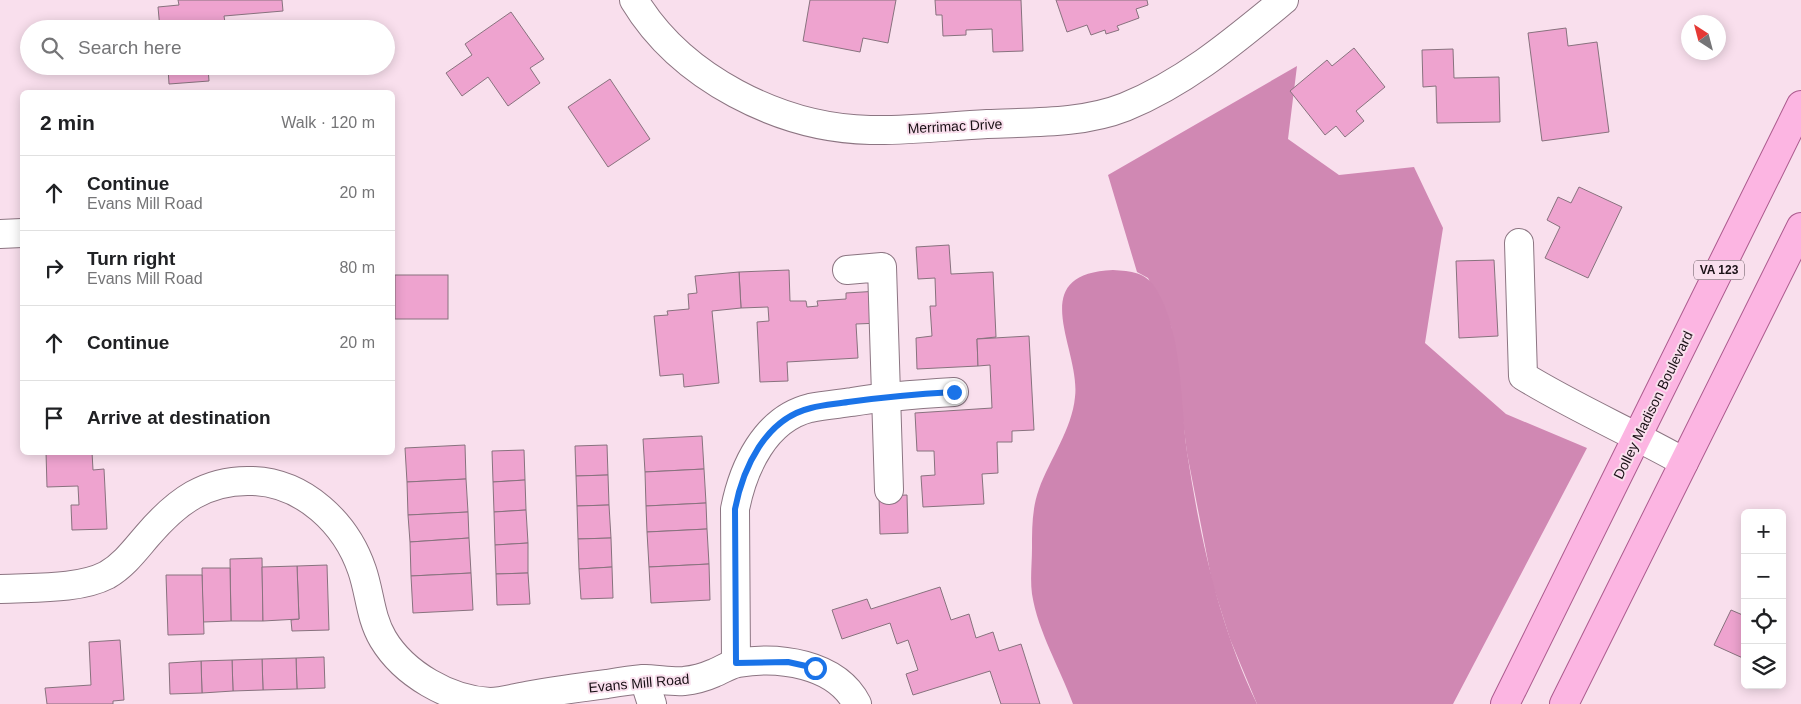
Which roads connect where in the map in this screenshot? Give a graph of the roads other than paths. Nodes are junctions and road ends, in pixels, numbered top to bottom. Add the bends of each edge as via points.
1 (634, 0) edge
2 (1284, 0) edge
3 (1801, 105) edge
4 (1801, 227) edge
5 (20, 233) edge
6 (0, 234) edge
7 (1519, 243) dead end
8 (847, 270) dead end
9 (954, 392) dead end
10 (886, 396) junction
11 (1638, 436) junction
12 (1684, 462) junction
13 (889, 490) dead end
14 (0, 589) edge
15 (736, 663) junction
16 (648, 692) edge
17 (857, 704) edge
18 (1506, 704) edge
19 (1564, 704) edge

1 - 2 street, Merrimac Drive via 667,41 703,73 743,98 783,115 824,126 870,130 1074,120 1123,108 1165,90 1202,66
3 - 11 main road, Dolley Madison Boulevard / VA 123
4 - 12 main road
5 - 6 street
7 - 11 street via 1523,376
8 - 10 street via 882,267
9 - 10 street
10 - 13 street
10 - 15 street via 809,408 785,420 767,435 750,461 735,509
11 - 12 street
11 - 18 main road, Dolley Madison Boulevard / VA 123
12 - 19 main road
14 - 16 street, Evans Mill Road via 81,583 106,575 125,562 179,502 201,490 226,483 253,481 280,486 306,498 331,518 355,553 371,612 382,638 401,662 434,686 462,698 491,702
15 - 16 street, Evans Mill Road via 711,674
15 - 17 street, Evans Mill Road via 788,662 815,668 836,680

